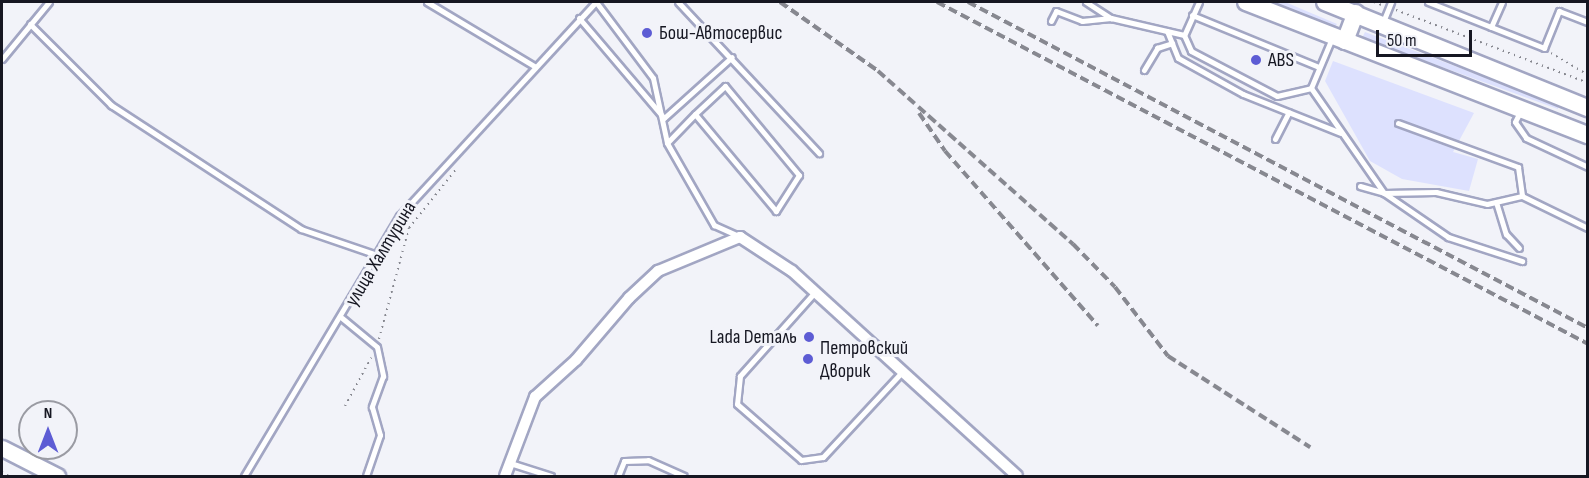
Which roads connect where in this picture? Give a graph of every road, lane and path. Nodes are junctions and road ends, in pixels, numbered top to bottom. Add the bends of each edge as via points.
1 (49, 2) edge
2 (427, 2) edge
3 (596, 2) edge
4 (678, 2) edge
5 (1086, 2) edge
6 (1198, 2) edge
7 (1246, 2) edge
8 (1326, 2) edge
9 (1374, 2) edge
10 (1428, 2) edge
11 (1502, 2) edge
12 (1387, 11) edge
13 (1356, 13) junction
14 (1192, 15) junction
15 (579, 18) junction
16 (1111, 18) junction
17 (1051, 21) dead end
18 (1587, 22) edge
19 (30, 24) junction
20 (1491, 27) junction
21 (1167, 31) junction
22 (1184, 35) junction
23 (1339, 38) junction
24 (1172, 43) junction
25 (1544, 48) junction
26 (732, 57) junction
27 (2, 59) edge
28 (534, 66) junction
29 (1319, 67) junction
30 (1144, 70) dead end
31 (1587, 75) edge
32 (1587, 83) edge
33 (1311, 88) junction
34 (1580, 98) edge
35 (1587, 108) edge
36 (1521, 110) junction
37 (1289, 112) junction
38 (695, 114) junction
39 (664, 118) junction
40 (1587, 119) edge
41 (1549, 121) junction
42 (1398, 123) dead end
43 (1341, 133) junction
44 (1587, 135) edge
45 (1275, 139) dead end
46 (667, 143) junction
47 (819, 153) dead end
48 (458, 167) dead end
49 (1587, 167) edge
50 (1360, 186) dead end
51 (1384, 193) junction
52 (1522, 196) junction
53 (1496, 202) junction
54 (1587, 227) edge
55 (740, 237) junction
56 (1519, 248) dead end
57 (377, 255) junction
58 (1522, 261) dead end
59 (815, 292) junction
60 (342, 318) junction
61 (377, 347) junction
62 (903, 371) junction
63 (345, 406) dead end
64 (2, 448) edge
65 (510, 463) junction
66 (2, 472) edge
67 (41, 473) edge
68 (9, 477) edge
69 (57, 477) edge
70 (244, 477) edge
71 (366, 477) edge
72 (505, 477) edge
73 (551, 477) edge
74 (618, 477) edge
75 (684, 477) edge
76 (1017, 477) edge

1 - 19 lane
2 - 28 lane
3 - 15 lane, улица Халтурина
3 - 39 lane via 653,78
4 - 26 lane
5 - 16 lane
6 - 14 lane
7 - 23 main road
8 - 13 main road
9 - 12 path
10 - 20 lane
11 - 20 lane
12 - 13 main road
12 - 32 path
12 - 34 main road
13 - 23 main road
14 - 22 lane
14 - 29 lane
15 - 28 lane, улица Халтурина
15 - 39 lane
16 - 17 lane via 1082,21 1056,11
16 - 21 lane
18 - 25 lane via 1559,11
19 - 27 lane
19 - 57 lane via 111,105 301,229
20 - 25 lane
21 - 22 lane
21 - 24 lane
22 - 33 lane via 1191,51 1277,96
23 - 29 lane
23 - 36 main road
24 - 30 lane via 1157,48
24 - 37 lane via 1178,58
25 - 31 path
26 - 39 lane
26 - 47 lane
28 - 57 lane, улица Халтурина via 399,216
29 - 33 lane
33 - 43 lane
34 - 35 main road
36 - 41 main road
36 - 49 lane via 1515,122 1526,138
37 - 43 lane
37 - 45 lane
38 - 38 lane via 725,86 799,174 776,212
38 - 46 lane
39 - 46 lane
40 - 41 main road
41 - 44 main road
42 - 52 lane via 1518,167
43 - 51 lane
46 - 55 lane via 714,225
48 - 61 path via 409,228
50 - 51 lane
51 - 53 lane via 1436,192
51 - 58 lane via 1448,237
52 - 53 lane
52 - 54 lane
53 - 56 lane via 1506,234
55 - 59 street
55 - 65 street via 658,271 629,298 576,360 535,397
57 - 60 lane, улица Халтурина
59 - 62 street
59 - 62 lane via 740,376 737,404 801,460 823,457
60 - 61 lane
60 - 70 lane, улица Халтурина
61 - 63 path
61 - 71 lane via 383,376 371,420 380,435
62 - 76 street
64 - 67 main road
65 - 72 street
65 - 73 lane
66 - 68 path
67 - 69 main road
74 - 75 lane via 624,461 648,460

